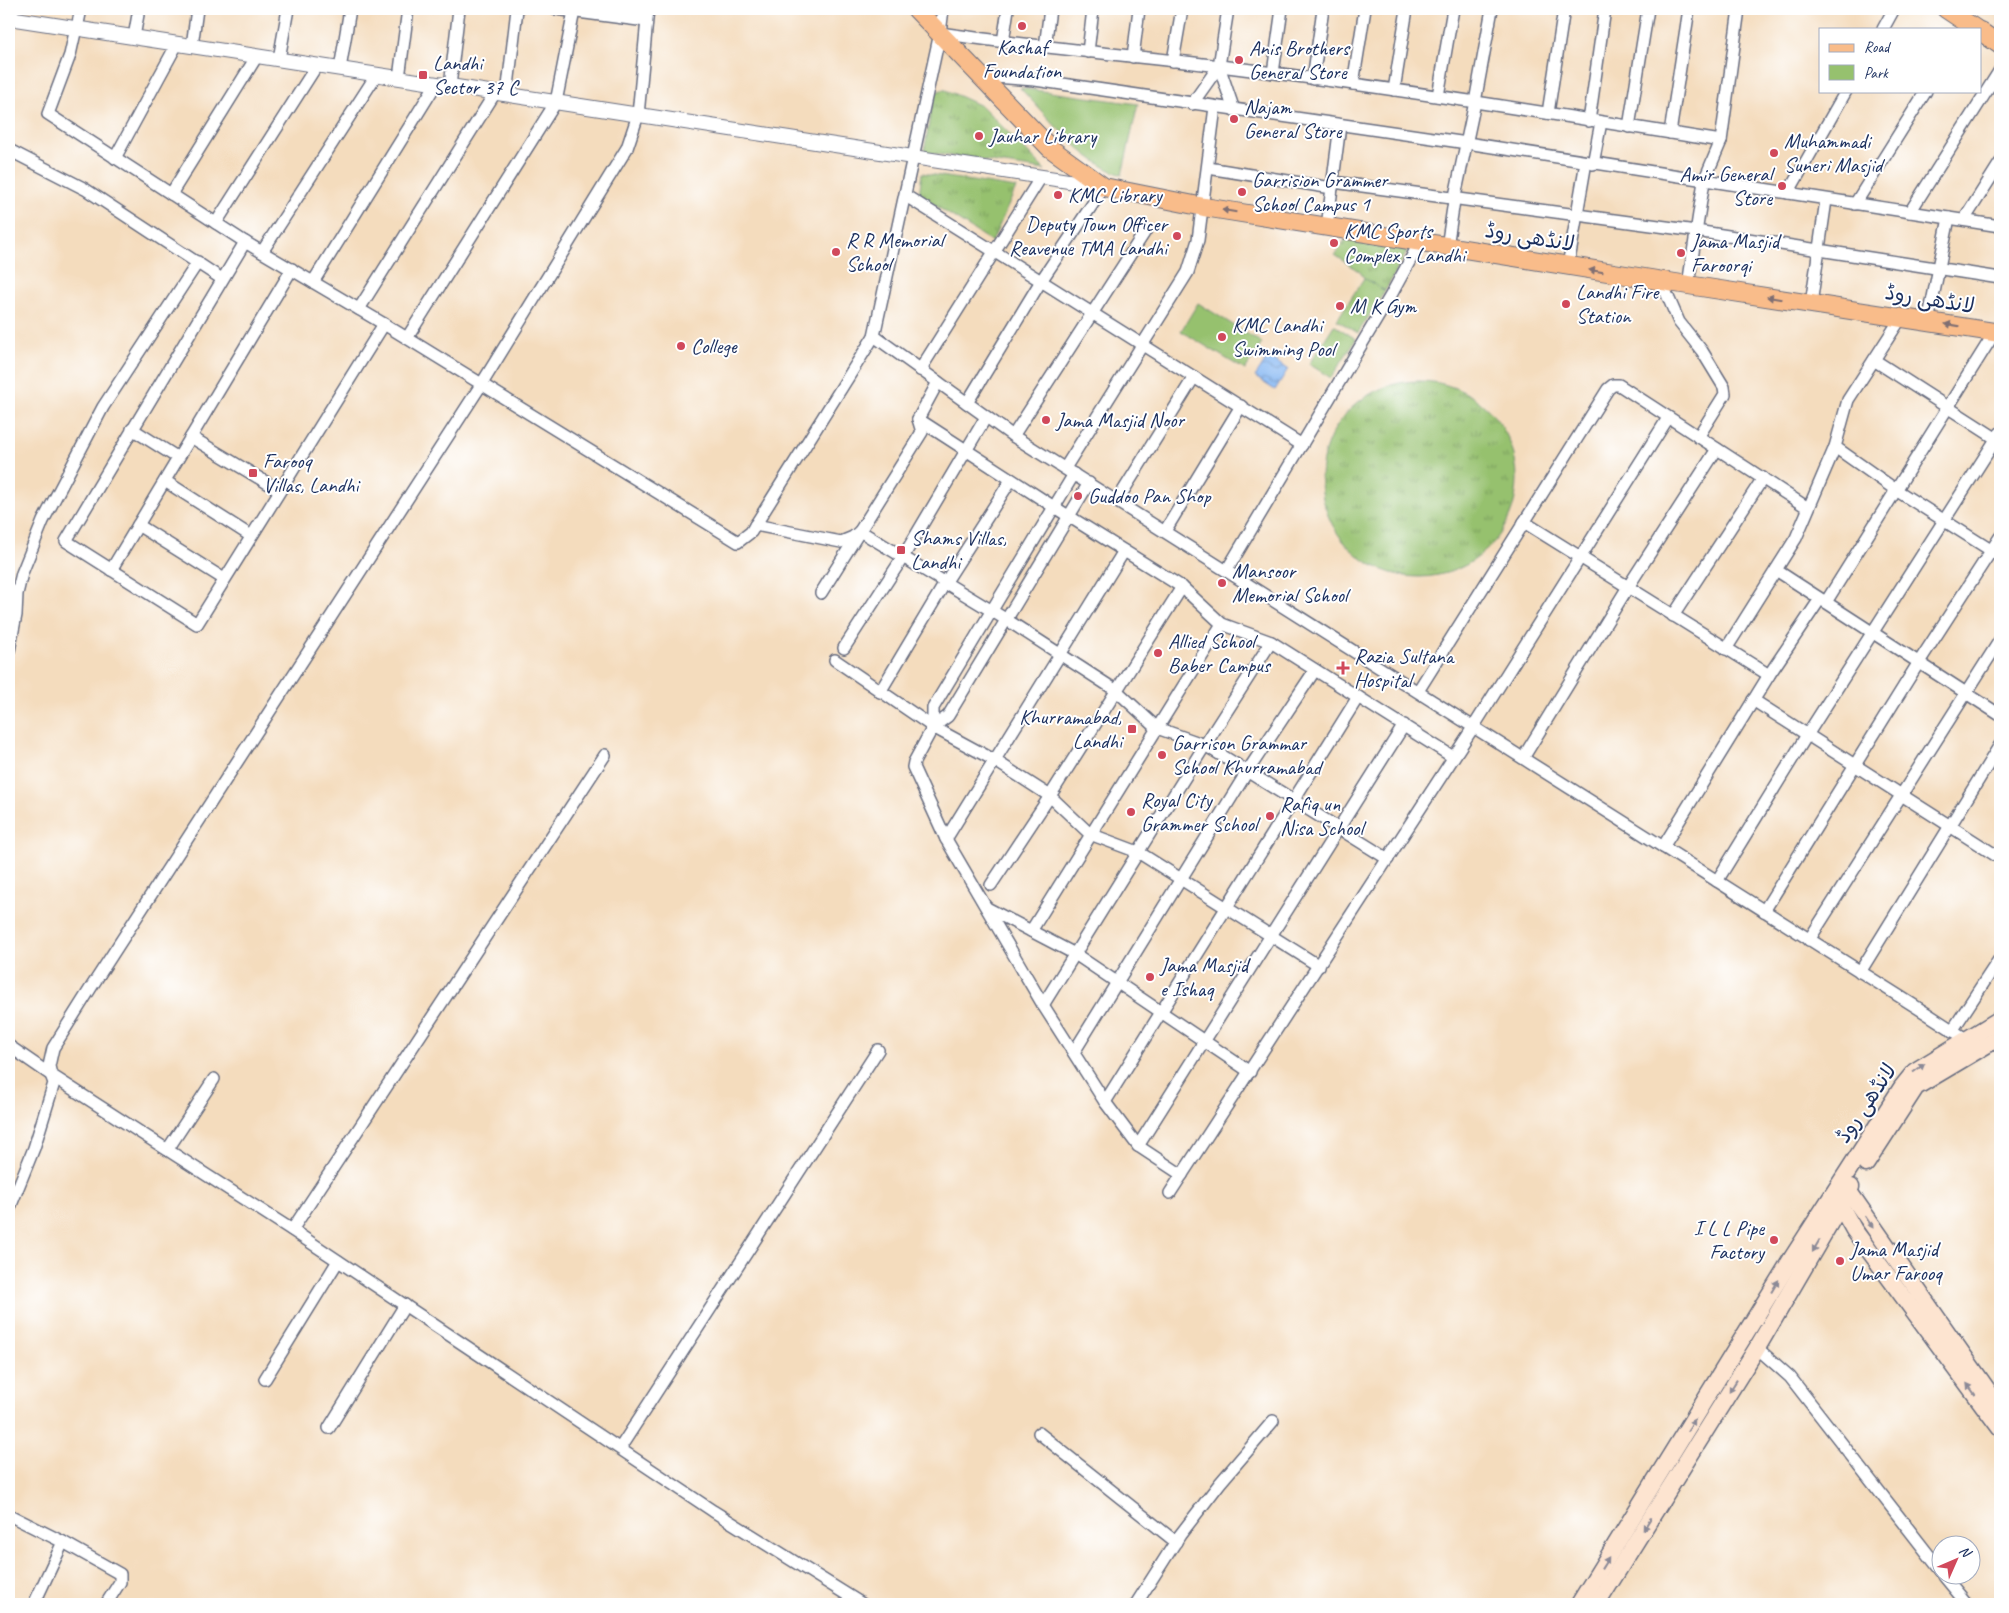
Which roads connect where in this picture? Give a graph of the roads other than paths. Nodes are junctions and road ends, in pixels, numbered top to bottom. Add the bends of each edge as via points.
1 (81, 9) edge
2 (139, 9) edge
3 (197, 9) edge
4 (288, 9) edge
5 (350, 9) edge
6 (408, 9) edge
7 (459, 9) edge
8 (517, 9) edge
9 (555, 9) edge
10 (648, 9) edge
11 (916, 9) edge
12 (943, 9) edge
13 (1008, 9) edge
14 (1050, 9) edge
15 (1093, 9) edge
16 (1139, 9) edge
17 (1182, 9) edge
18 (1228, 9) edge
19 (1282, 9) edge
20 (1323, 9) edge
21 (1365, 9) edge
22 (1407, 9) edge
23 (1452, 9) edge
24 (1492, 9) edge
25 (1564, 9) edge
26 (1605, 9) edge
27 (1648, 9) edge
28 (1689, 9) edge
29 (1739, 9) edge
30 (1894, 9) edge
31 (1950, 10) edge
32 (574, 11) junction
33 (587, 11) edge
34 (9, 18) edge
35 (646, 21) junction
36 (77, 28) junction
37 (1884, 28) edge
38 (1978, 28) edge
39 (940, 33) junction
40 (134, 37) junction
41 (1003, 42) junction
42 (177, 44) junction
43 (192, 46) junction
44 (1045, 47) junction
45 (1088, 52) junction
46 (256, 56) junction
47 (1133, 57) junction
48 (279, 59) junction
49 (1173, 61) junction
50 (317, 65) junction
51 (1219, 66) junction
52 (340, 69) junction
53 (2000, 70) edge
54 (1273, 73) junction
55 (377, 74) junction
56 (982, 76) junction
57 (399, 78) junction
58 (1313, 79) junction
59 (436, 84) junction
60 (1353, 84) junction
61 (450, 86) junction
62 (1394, 90) junction
63 (1845, 92) edge
64 (1925, 92) edge
65 (501, 94) junction
66 (1438, 96) junction
67 (556, 102) junction
68 (1476, 102) junction
69 (1192, 104) junction
70 (1215, 107) junction
71 (1234, 110) junction
72 (1548, 113) junction
73 (638, 115) junction
74 (1589, 121) junction
75 (1601, 122) junction
76 (1340, 125) junction
77 (1629, 126) junction
78 (1670, 133) junction
79 (1721, 141) junction
80 (1467, 143) junction
81 (9, 150) edge
82 (914, 157) junction
83 (115, 158) junction
84 (1590, 163) junction
85 (2000, 163) edge
86 (1208, 168) junction
87 (1041, 177) junction
88 (1704, 181) junction
89 (1332, 185) junction
90 (1104, 187) junction
91 (1788, 193) junction
92 (171, 194) junction
93 (906, 196) junction
94 (1454, 198) junction
95 (1826, 200) junction
96 (1855, 204) junction
97 (1204, 207) junction
98 (1910, 212) junction
99 (1576, 215) junction
100 (1949, 218) junction
101 (1964, 220) junction
102 (216, 223) junction
103 (2000, 226) edge
104 (1327, 227) junction
105 (1146, 230) dead end
106 (1696, 231) junction
107 (245, 242) junction
108 (1420, 242) junction
109 (1448, 247) junction
110 (1819, 250) junction
111 (262, 252) junction
112 (994, 253) junction
113 (198, 262) junction
114 (1568, 266) junction
115 (1939, 268) junction
116 (292, 269) junction
117 (2000, 278) edge
118 (222, 280) junction
119 (1041, 281) junction
120 (1661, 281) junction
121 (313, 282) junction
122 (1688, 285) junction
123 (1811, 304) junction
124 (359, 309) junction
125 (1092, 313) junction
126 (1901, 318) junction
127 (1928, 322) junction
128 (384, 324) junction
129 (1998, 332) edge
130 (874, 336) junction
131 (407, 338) junction
132 (1142, 344) junction
133 (1874, 360) junction
134 (920, 370) junction
135 (1194, 377) junction
136 (938, 382) junction
137 (481, 385) junction
138 (967, 403) junction
139 (1241, 406) junction
140 (1948, 407) junction
141 (986, 417) junction
142 (1668, 418) junction
143 (918, 419) junction
144 (132, 429) junction
145 (1013, 436) junction
146 (191, 437) junction
147 (1698, 437) junction
148 (1999, 437) edge
149 (1302, 445) junction
150 (1835, 447) junction
151 (1716, 449) junction
152 (967, 451) junction
153 (178, 458) junction
154 (1069, 471) junction
155 (1763, 478) junction
156 (1011, 480) junction
157 (165, 481) junction
158 (1089, 483) junction
159 (280, 490) junction
160 (1896, 490) junction
161 (1117, 501) junction
162 (1054, 508) junction
163 (1808, 508) junction
164 (1069, 516) junction
165 (1944, 520) junction
166 (1524, 522) junction
167 (138, 525) junction
168 (755, 526) junction
169 (860, 531) junction
170 (1165, 532) junction
171 (251, 536) junction
172 (2000, 537) edge
173 (1124, 551) junction
174 (1996, 554) edge
175 (1580, 556) junction
176 (903, 557) junction
177 (111, 570) junction
178 (1227, 570) junction
179 (1776, 570) junction
180 (224, 580) junction
181 (945, 583) junction
182 (1182, 587) junction
183 (1628, 587) junction
184 (820, 593) dead end
185 (13, 599) edge
186 (1823, 601) junction
187 (991, 611) junction
188 (1673, 616) junction
189 (1007, 620) junction
190 (1222, 624) junction
191 (1872, 632) junction
192 (2000, 640) edge
193 (1271, 642) junction
194 (844, 648) dead end
195 (1726, 648) junction
196 (9, 651) edge
197 (1060, 654) junction
198 (835, 660) dead end
199 (1918, 662) junction
200 (1315, 670) junction
201 (1769, 675) junction
202 (1117, 691) junction
203 (1418, 691) junction
204 (880, 692) junction
205 (1966, 692) junction
206 (1358, 696) junction
207 (1753, 700) junction
208 (2000, 715) edge
209 (1404, 725) junction
210 (1474, 726) junction
211 (933, 727) junction
212 (1157, 728) junction
213 (1807, 735) junction
214 (1204, 745) junction
215 (2000, 745) edge
216 (605, 755) dead end
217 (1454, 757) junction
218 (1523, 758) junction
219 (994, 760) junction
220 (1854, 764) junction
221 (1247, 772) junction
222 (1901, 794) junction
223 (1050, 796) junction
224 (1293, 800) junction
225 (1950, 826) junction
226 (1339, 829) junction
227 (1090, 834) junction
228 (946, 839) junction
229 (1663, 847) junction
230 (1138, 852) junction
231 (2000, 858) edge
232 (1388, 859) junction
233 (1181, 879) junction
234 (1717, 881) junction
235 (991, 885) dead end
236 (987, 908) junction
237 (1226, 908) junction
238 (1764, 911) junction
239 (1030, 931) junction
240 (1271, 936) junction
241 (1809, 940) junction
242 (1075, 954) junction
243 (2000, 958) edge
244 (1319, 966) junction
245 (1860, 972) junction
246 (1118, 982) junction
247 (1043, 1005) junction
248 (1161, 1012) junction
249 (2000, 1019) edge
250 (2000, 1037) edge
251 (1204, 1041) junction
252 (1964, 1041) junction
253 (9, 1046) edge
254 (878, 1050) dead end
255 (1074, 1052) junction
256 (1250, 1072) junction
257 (52, 1075) junction
258 (214, 1079) dead end
259 (1105, 1102) junction
260 (1138, 1146) junction
261 (168, 1149) junction
262 (1182, 1175) junction
263 (1170, 1193) dead end
264 (1841, 1193) junction
265 (9, 1210) edge
266 (292, 1230) junction
267 (338, 1261) junction
268 (405, 1305) junction
269 (1757, 1348) junction
270 (265, 1379) dead end
271 (2000, 1408) edge
272 (1273, 1421) dead end
273 (329, 1428) dead end
274 (2000, 1428) edge
275 (1039, 1433) dead end
276 (620, 1448) junction
277 (9, 1516) edge
278 (63, 1542) junction
279 (1176, 1542) junction
280 (1932, 1559) edge
281 (1952, 1586) edge
282 (34, 1604) edge
283 (106, 1604) edge
284 (862, 1604) edge
285 (1136, 1604) edge
286 (1579, 1604) edge
287 (1597, 1604) edge
288 (1966, 1604) edge

1 - 36 street
2 - 40 street
3 - 43 street
4 - 48 street
5 - 52 street
6 - 57 street
7 - 61 street
8 - 65 street
9 - 32 street
10 - 35 street
11 - 39 main road, لانڈھی روڈ
12 - 39 street
13 - 41 street
14 - 44 street
15 - 45 street
16 - 47 street
17 - 49 street
18 - 51 street
19 - 54 street
20 - 58 street
21 - 60 street
22 - 62 street
23 - 66 street
24 - 68 street
25 - 72 street
26 - 74 street
27 - 77 street
28 - 78 street
29 - 79 street
30 - 37 street
31 - 38 main road
32 - 33 street
32 - 67 street
33 - 35 street
34 - 36 street
35 - 73 street
36 - 40 street
36 - 83 street via 48,114
39 - 41 street
39 - 56 main road, لانڈھی روڈ
39 - 82 street
40 - 42 street
41 - 44 street
42 - 43 street
42 - 83 street
43 - 46 street
44 - 45 street
45 - 47 street
46 - 48 street
46 - 92 street
47 - 49 street
48 - 50 street
49 - 51 street
50 - 52 street
50 - 102 street
51 - 54 street
51 - 69 street
51 - 71 street
52 - 55 street
53 - 98 street
54 - 58 street
55 - 57 street
55 - 111 street
56 - 69 street via 1035,80
56 - 90 main road, لانڈھی روڈ via 1050,148
57 - 59 street
58 - 60 street
59 - 61 street
59 - 121 street
60 - 62 street
61 - 65 street
62 - 66 street
63 - 91 street
64 - 96 street
65 - 67 street
65 - 124 street
66 - 68 street
67 - 73 street
67 - 131 street
68 - 72 street
68 - 80 street
69 - 70 street
70 - 71 street
70 - 86 street
71 - 76 street
72 - 74 street
73 - 82 street
73 - 137 street via 627,148
74 - 75 street
75 - 77 street
75 - 84 street
76 - 80 street
76 - 89 street
77 - 78 street
78 - 79 street
79 - 88 street
80 - 84 street
80 - 94 street
81 - 113 street via 85,189
82 - 87 street
82 - 93 street
83 - 92 street
84 - 88 street
84 - 99 street
85 - 101 street
86 - 89 street
86 - 97 street
87 - 90 street
87 - 112 street
88 - 91 street
88 - 106 street
89 - 94 street
89 - 104 street
90 - 97 main road, لانڈھی روڈ
90 - 119 street
91 - 95 street
92 - 102 street
93 - 112 street
93 - 130 street
94 - 99 street
94 - 109 street
95 - 96 street
95 - 110 street
96 - 98 street
104 -> 97 main road, لانڈھی روڈ
97 - 132 street via 1188,272
98 - 100 street
99 - 106 street
99 - 114 street
100 - 101 street
100 - 115 street
101 - 103 street
102 - 107 street
104 - 108 main road, لانڈھی روڈ
105 - 125 street
106 - 110 street
106 - 122 street
107 - 111 street
107 - 118 street
108 - 109 main road, لانڈھی روڈ
108 - 149 street
109 - 114 main road, لانڈھی روڈ
110 - 115 street
110 - 123 street
111 - 116 street
112 - 119 street
112 - 134 street
113 - 118 street
113 - 185 street via 103,407 35,539
120 -> 114 main road, لانڈھی روڈ
115 - 117 street
115 - 127 street
116 - 121 street
116 - 146 street
118 - 144 street
119 - 125 street
119 - 138 street
120 - 122 main road, لانڈھی روڈ
120 - 147 street via 1679,322 1724,387 1725,394
121 - 124 street
123 -> 122 main road, لانڈھی روڈ
123 - 126 main road, لانڈھی روڈ
124 - 128 street
125 - 132 street
125 - 145 street
126 - 127 main road, لانڈھی روڈ
126 - 133 street
129 -> 127 main road, لانڈھی روڈ
128 - 131 street
128 - 159 street
129 - 140 street
130 - 134 street
130 - 168 street
131 - 137 street
132 - 135 street
132 - 154 street
133 - 140 street
133 - 150 street via 1848,400
134 - 136 street
135 - 139 street
135 - 161 street
136 - 138 street
136 - 143 street
137 - 168 street via 738,542
137 - 257 street via 58,1040 50,1060
138 - 141 street
139 - 149 street
139 - 170 street
140 - 148 street
140 - 160 street
141 - 145 street
141 - 152 street
142 - 147 street
142 - 166 street via 1619,385 1613,385
142 - 175 street
143 - 152 street
143 - 169 street via 922,432
144 - 153 street
144 - 177 street via 66,541
145 - 154 street
146 - 153 street
146 - 159 street
147 - 151 street
148 - 165 street
149 - 178 street
150 - 160 street
150 - 163 street
151 - 155 street
151 - 183 street
152 - 156 street
152 - 176 street
153 - 157 street
154 - 158 street
154 - 162 street
155 - 163 street
155 - 188 street
156 - 162 street
156 - 181 street
157 - 167 street
157 - 171 street
158 - 161 street
158 - 164 street
159 - 171 street
160 - 165 street
160 - 186 street
161 - 170 street
162 - 164 street
162 - 187 street
163 - 179 street via 1796,538
164 - 173 street
164 - 189 street
165 - 174 street
165 - 191 street
166 - 175 street
166 - 203 street
167 - 177 street
167 - 180 street
168 - 169 street via 841,542
169 - 176 street
169 - 184 street
170 - 178 street
171 - 180 street
172 - 174 street
173 - 182 street
173 - 197 street
174 - 199 street
175 - 183 street
175 - 210 street
176 - 181 street
176 - 194 street
177 - 180 street via 197,624
178 - 203 street
179 - 186 street
179 - 195 street
181 - 187 street
181 - 204 street
182 - 190 street
182 - 202 street
183 - 188 street
183 - 218 street
185 - 196 street via 13,632
186 - 191 street
186 - 201 street
187 - 189 street
187 - 211 street via 934,708
188 - 195 street
189 - 197 street
189 - 211 street via 948,716
190 - 193 street
190 - 212 street
191 - 199 street
191 - 213 street
192 - 205 street
193 - 200 street
193 - 214 street
195 - 201 street
197 - 202 street
197 - 219 street
198 - 204 street
199 - 205 street
199 - 220 street
200 - 206 street
200 - 221 street
201 - 207 street
202 - 212 street
202 - 223 street
203 - 210 street
204 - 211 street
205 - 208 street
205 - 222 street
206 - 209 street
206 - 224 street
207 - 213 street
207 - 229 street
209 - 217 street
209 - 226 street
210 - 217 street
210 - 218 street
211 - 219 street
211 - 228 street via 913,766
212 - 214 street
212 - 227 street
213 - 220 street
213 - 234 street
214 - 221 street
214 - 230 street
215 - 225 street
216 - 266 street
217 - 232 street
218 - 229 street
219 - 223 street
219 - 228 street
220 - 222 street
220 - 238 street
221 - 224 street
221 - 233 street
222 - 225 street
222 - 241 street
223 - 227 street
223 - 235 street
224 - 226 street
224 - 237 street
225 - 231 street
225 - 245 street
226 - 232 street
226 - 240 street
227 - 230 street
227 - 239 street
228 - 236 street
229 - 234 street
230 - 233 street
230 - 242 street
232 - 244 street
233 - 237 street
233 - 246 street
234 - 238 street
236 - 239 street
236 - 247 street
237 - 240 street
237 - 248 street
238 - 241 street
239 - 242 street
240 - 244 street
240 - 251 street
241 - 245 street
242 - 246 street
242 - 247 street
243 - 252 street
244 - 256 street
245 - 252 street
246 - 248 street
246 - 255 street
247 - 255 street
248 - 251 street
248 - 259 street
249 - 252 main road, لانڈھی روڈ
250 - 252 main road, لانڈھی روڈ
251 - 256 street
251 - 260 street
252 - 264 main road, لانڈھی روڈ via 1914,1071
253 - 257 street
254 - 276 street
255 - 259 street
256 - 262 street
257 - 261 street
257 - 265 street via 53,1089
258 - 261 street
259 - 260 street
260 - 262 street
261 - 266 street
262 - 263 street
264 -> 269 main road
264 -> 271 main road
274 -> 264 main road via 1854,1230
286 -> 264 main road
266 - 267 street
267 - 268 street
267 - 270 street
268 - 273 street
268 - 276 street
269 - 280 street via 1790,1377
269 -> 287 main road
272 - 279 street via 1216,1487
275 - 279 street
276 - 284 street
277 - 278 street
278 - 282 street
278 - 283 street via 120,1574 120,1582
279 - 285 street
281 - 288 street

